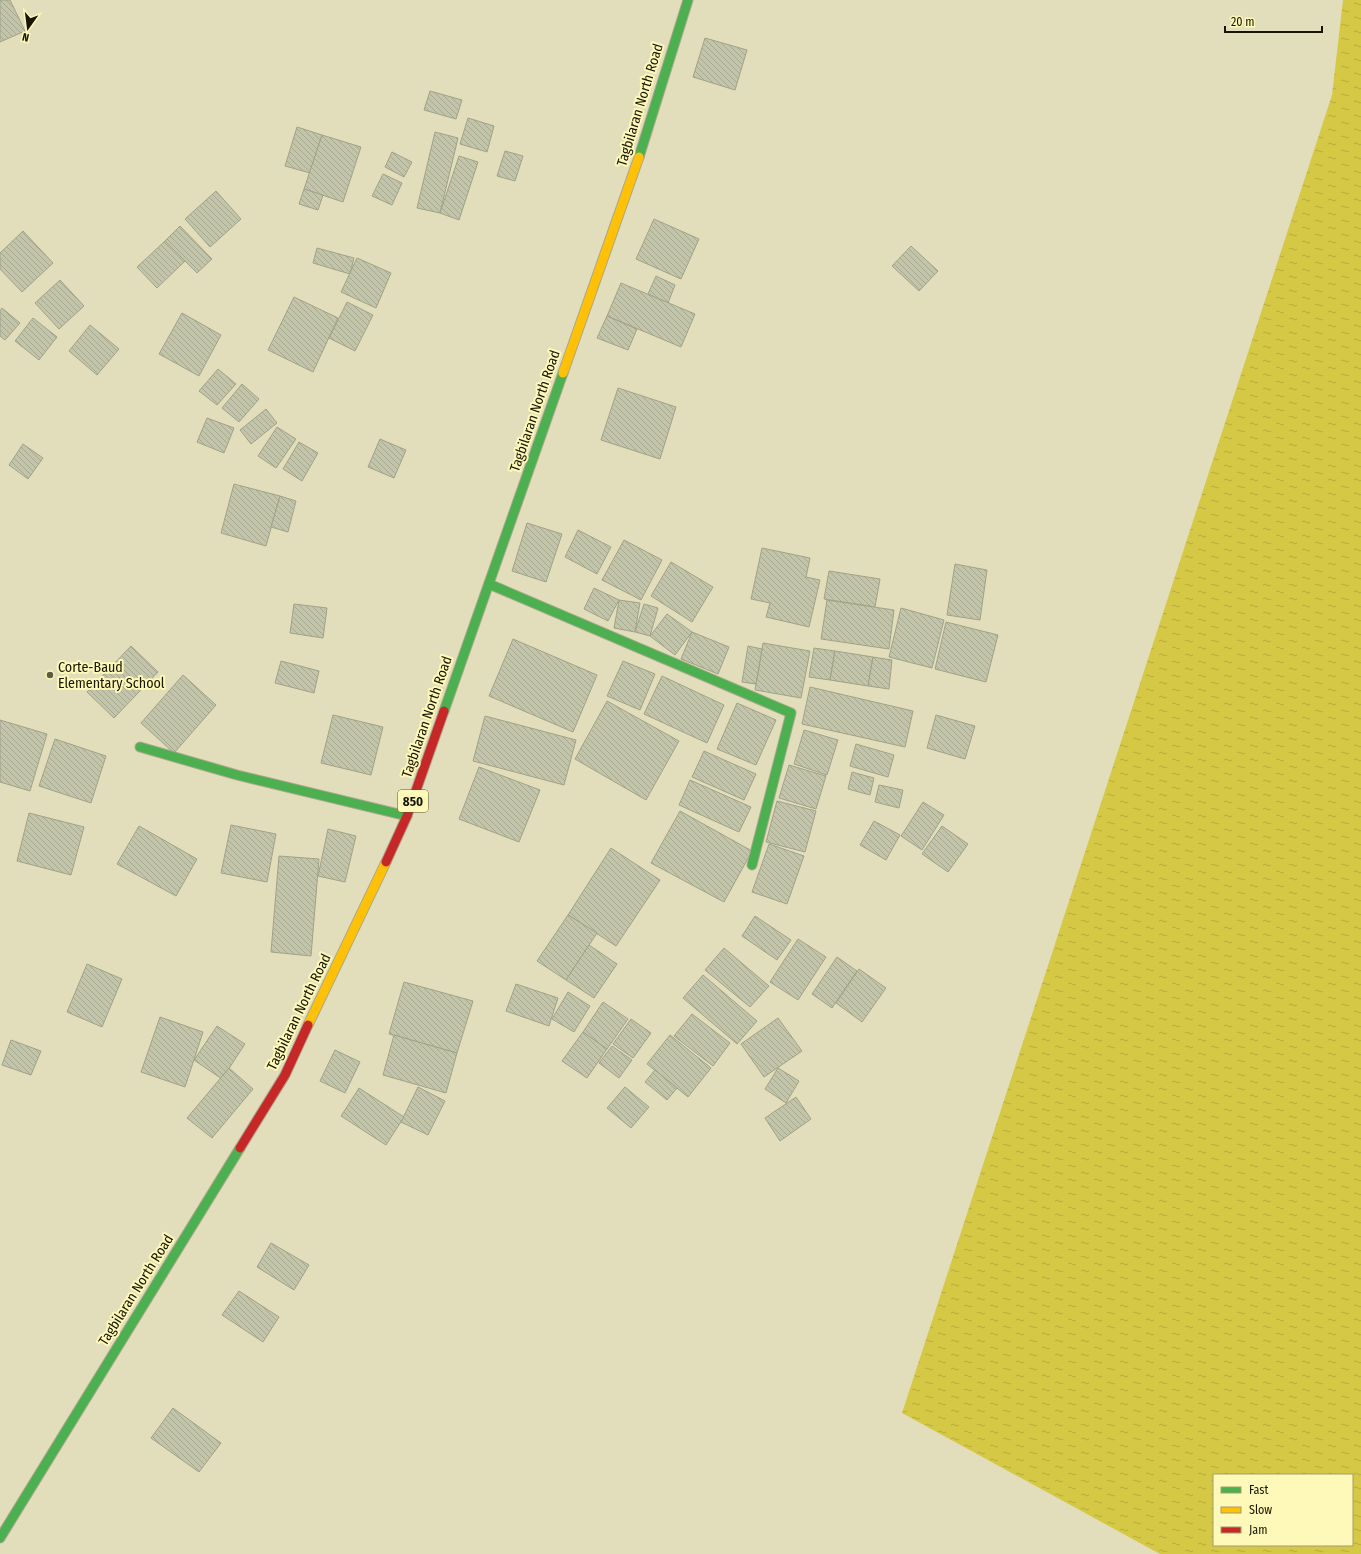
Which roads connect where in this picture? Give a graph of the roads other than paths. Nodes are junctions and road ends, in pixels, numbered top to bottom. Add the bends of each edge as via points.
1 (688, 0) edge
2 (489, 584) junction
3 (140, 747) dead end
4 (408, 816) junction
5 (752, 865) dead end
6 (0, 1538) edge

1 - 2 main road, Tagbilaran North Road / 850 via 642,152
2 - 4 main road, Tagbilaran North Road / 850
2 - 5 main road via 791,713
3 - 4 main road
4 - 6 main road, Tagbilaran North Road / 850 via 285,1075

